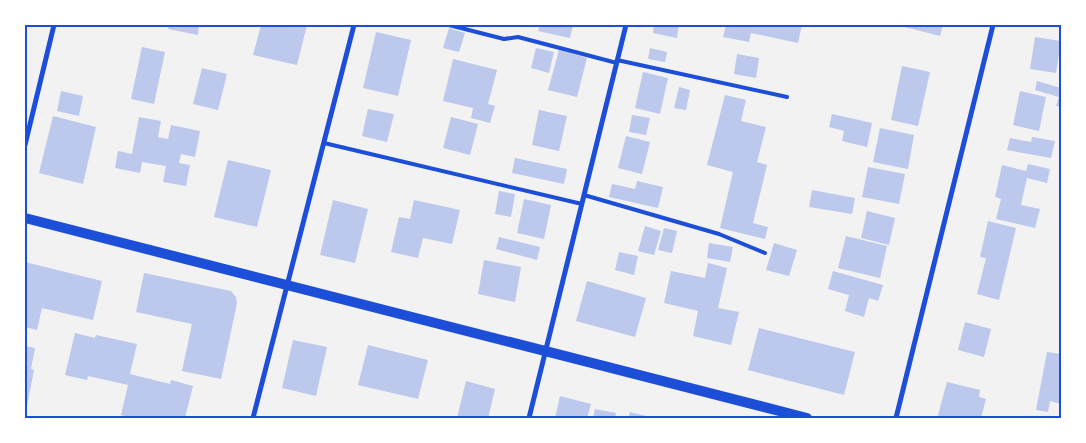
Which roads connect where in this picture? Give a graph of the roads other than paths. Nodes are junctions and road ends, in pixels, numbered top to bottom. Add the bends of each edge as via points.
1 (54, 25) edge
2 (354, 25) edge
3 (449, 25) edge
4 (626, 25) edge
5 (992, 25) edge
6 (617, 61) junction
7 (788, 97) dead end
8 (324, 142) junction
9 (25, 145) edge
10 (584, 195) junction
11 (582, 204) junction
12 (25, 218) edge
13 (765, 253) dead end
14 (288, 285) junction
15 (546, 351) junction
16 (790, 416) edge
17 (254, 418) edge
18 (529, 418) edge
19 (807, 418) edge
20 (896, 418) edge

1 - 9 street
2 - 8 street
3 - 6 lane via 504,38 518,37
4 - 6 street
5 - 20 street
6 - 7 lane
6 - 10 street
8 - 11 lane
8 - 14 street
10 - 11 street
10 - 13 lane via 719,234
11 - 15 street
12 - 14 main road
14 - 15 main road
14 - 17 street
15 - 16 main road
15 - 18 street
16 - 19 main road

